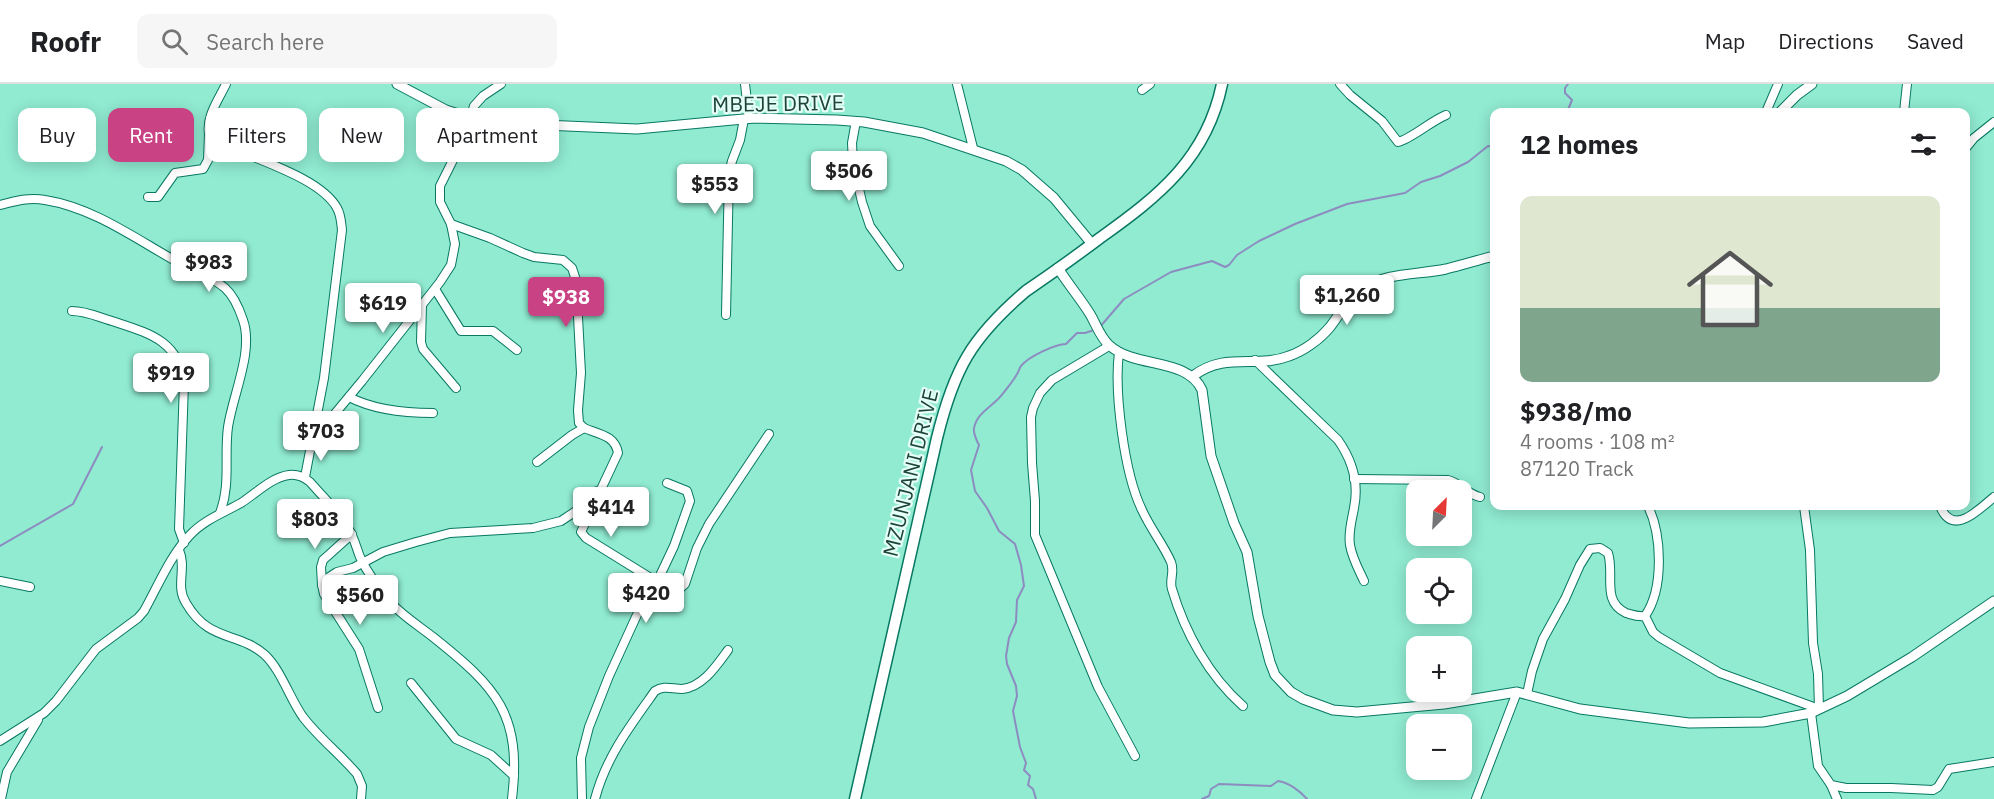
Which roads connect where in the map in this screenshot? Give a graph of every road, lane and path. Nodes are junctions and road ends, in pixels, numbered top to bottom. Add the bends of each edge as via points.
1 (226, 84) edge
2 (397, 84) edge
3 (501, 84) edge
4 (745, 84) edge
5 (957, 84) edge
6 (1150, 84) edge
7 (1222, 84) edge
8 (1340, 84) edge
9 (1778, 84) edge
10 (1812, 84) edge
11 (1907, 84) edge
12 (1142, 90) dead end
13 (214, 108) edge
14 (444, 108) edge
15 (475, 108) edge
16 (1768, 108) edge
17 (1784, 108) edge
18 (1904, 108) edge
19 (1446, 115) dead end
20 (746, 119) junction
21 (856, 121) junction
22 (1994, 122) edge
23 (559, 126) edge
24 (1970, 143) edge
25 (973, 148) junction
26 (207, 162) edge
27 (263, 162) edge
28 (452, 162) edge
29 (148, 197) dead end
30 (0, 205) edge
31 (451, 224) junction
32 (1092, 244) junction
33 (1490, 256) edge
34 (899, 266) dead end
35 (1059, 268) junction
36 (435, 290) junction
37 (422, 305) junction
38 (72, 311) dead end
39 (726, 315) dead end
40 (1106, 342) junction
41 (517, 350) dead end
42 (1119, 352) junction
43 (1255, 360) junction
44 (1193, 376) junction
45 (456, 388) dead end
46 (349, 397) junction
47 (433, 413) dead end
48 (584, 428) junction
49 (769, 434) dead end
50 (312, 441) junction
51 (537, 462) dead end
52 (305, 477) junction
53 (1354, 479) junction
54 (667, 483) dead end
55 (604, 484) junction
56 (1480, 497) dead end
57 (1994, 497) edge
58 (1649, 510) edge
59 (1805, 510) edge
60 (1942, 510) edge
61 (220, 513) junction
62 (352, 534) junction
63 (181, 547) junction
64 (363, 561) junction
65 (0, 581) edge
66 (1364, 581) dead end
67 (657, 582) junction
68 (322, 585) junction
69 (30, 587) dead end
70 (1994, 601) edge
71 (641, 606) junction
72 (1645, 616) junction
73 (728, 650) dead end
74 (411, 683) dead end
75 (1522, 693) junction
76 (1243, 706) dead end
77 (378, 708) dead end
78 (1815, 711) junction
79 (40, 716) junction
80 (0, 741) edge
81 (1135, 756) dead end
82 (1994, 762) edge
83 (514, 776) junction
84 (1831, 785) junction
85 (1, 799) edge
86 (361, 799) edge
87 (512, 799) edge
88 (582, 799) edge
89 (595, 799) edge
90 (855, 799) edge
91 (1476, 799) edge
92 (1837, 799) edge

1 - 13 street
2 - 14 street, MBEJE DRIVE
3 - 15 street via 478,100
4 - 20 street
5 - 25 street
6 - 12 street
7 - 32 main road, MZUNJANI DRIVE via 1205,134 1176,177
8 - 19 street via 1376,115 1398,142
9 - 16 street
10 - 17 street
11 - 18 street
20 - 21 street, MBEJE DRIVE
20 - 23 street, MBEJE DRIVE via 637,129
20 - 39 street via 729,173
21 - 25 street, MBEJE DRIVE via 923,133
21 - 34 street via 853,164 860,195 870,226
22 - 24 street
25 - 32 street, MBEJE DRIVE via 1030,176
26 - 29 street via 203,170 175,174 158,197
27 - 50 street via 308,182 329,198 341,218 324,378
28 - 31 street via 439,194
30 - 61 street via 38,198 84,212 206,276 233,298 244,321 247,345 228,429 227,486
31 - 36 street via 454,256
31 - 48 street via 534,257 563,260 572,268 581,373 578,418
32 - 35 main road, MZUNJANI DRIVE
33 - 43 street via 1378,280 1360,290 1328,329 1299,352 1280,359
35 - 40 street
35 - 90 main road, MZUNJANI DRIVE via 995,319 966,357 950,391
36 - 37 street
36 - 41 street via 461,332 493,331
37 - 45 street via 423,349
37 - 46 street
38 - 63 street via 88,312 150,334 171,350 181,367
40 - 42 street
40 - 81 street via 1052,380 1033,408 1035,534 1098,687
42 - 44 street
42 - 76 street via 1124,450 1141,509 1172,564 1171,587 1186,627 1220,685
43 - 44 street via 1206,366
43 - 53 street via 1338,440 1347,453
44 - 75 street via 1202,390 1214,466 1247,552 1264,646 1281,682 1303,699 1344,712
46 - 47 street via 380,408
46 - 50 street
48 - 51 street
48 - 55 street via 607,436 617,447 616,459
49 - 71 street via 709,525 685,584 658,602
50 - 52 street
52 - 61 street via 281,477
52 - 62 street
53 - 56 street via 1448,480
53 - 66 street via 1350,546
54 - 67 street via 687,492 690,501
55 - 64 street via 582,507 561,521 533,528 450,533
55 - 67 street via 582,534
57 - 60 street via 1965,520 1950,519
58 - 72 street via 1657,531 1658,563 1653,599
59 - 78 street via 1818,674
61 - 63 street via 197,529
62 - 64 street
62 - 68 street via 323,560
63 - 79 street via 144,611 96,649
63 - 86 street via 180,590 193,614 211,630 266,656 301,715 357,774 362,786
64 - 68 street via 330,575
64 - 83 street via 392,604 474,671 494,693 511,733
65 - 69 street
67 - 71 street
68 - 77 street via 359,649
70 - 78 street via 1870,684
71 - 88 street via 585,741 580,771
72 - 75 street via 1637,617 1613,604 1608,553 1600,548 1590,549 1543,639
72 - 78 street via 1659,637 1720,673
73 - 89 street via 698,683 681,689 664,687 655,692 620,740
74 - 83 street via 456,739 491,755
75 - 78 street via 1580,709 1689,723 1763,722
75 - 91 street
78 - 84 street via 1818,766
79 - 80 street
79 - 85 street via 7,772
82 - 84 street via 1949,769 1933,790
83 - 87 street
84 - 92 street

